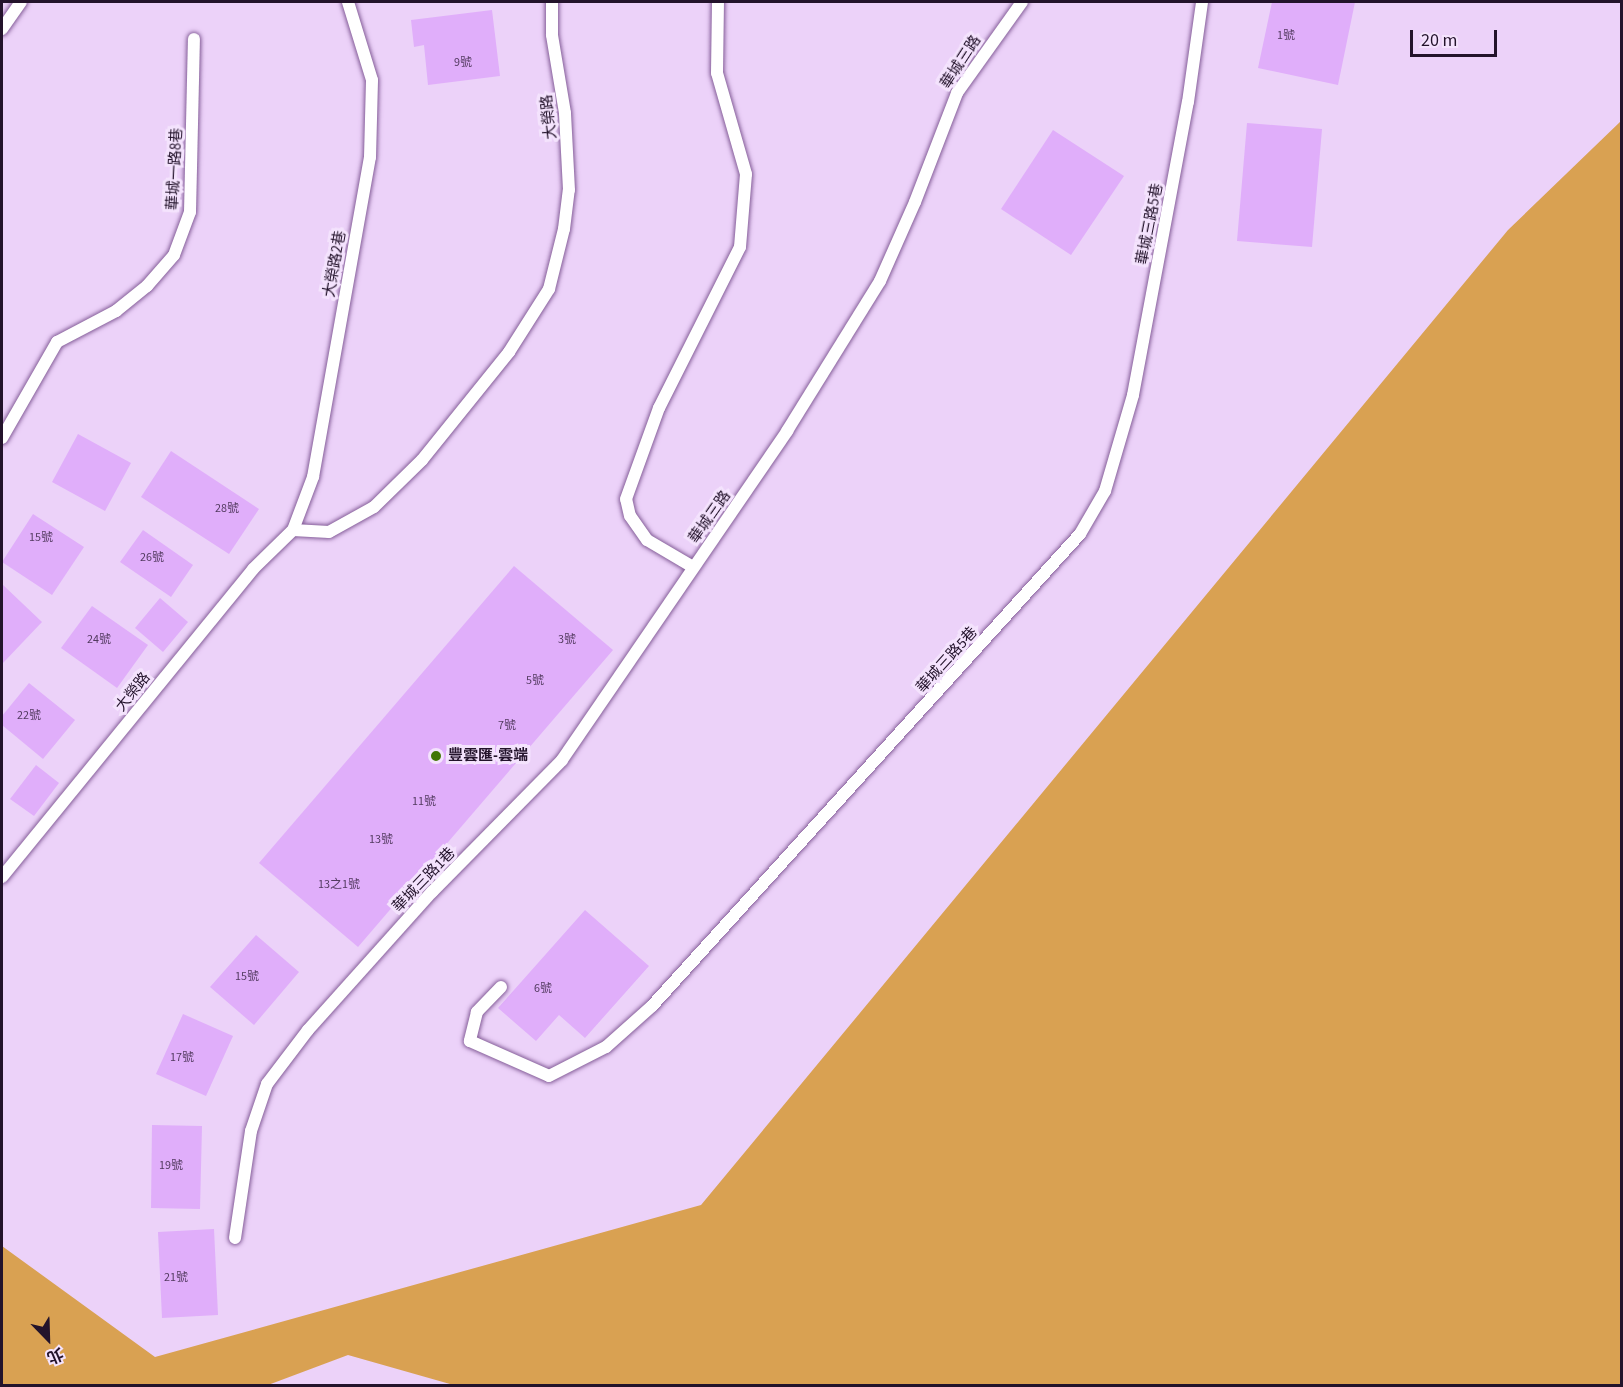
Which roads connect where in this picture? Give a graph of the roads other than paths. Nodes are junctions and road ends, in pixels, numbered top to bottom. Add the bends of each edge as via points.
1 (21, 2) edge
2 (348, 2) edge
3 (552, 2) edge
4 (718, 2) edge
5 (1022, 2) edge
6 (1202, 2) edge
7 (2, 29) edge
8 (195, 39) dead end
9 (2, 438) edge
10 (293, 530) junction
11 (693, 567) junction
12 (2, 877) edge
13 (501, 987) dead end
14 (235, 1238) dead end

1 - 7 lane
2 - 10 lane, 大榮路2巷 via 372,80 370,156 313,477
3 - 10 lane, 大榮路 via 569,190 549,289 509,352 422,460 374,507 328,532
4 - 11 lane, 華城三路 via 717,73 746,174 740,247 659,408 626,499 630,516 647,540
5 - 11 lane, 華城三路 via 957,93 880,281 787,431
6 - 13 lane, 華城三路5巷 via 1188,102 1133,395 1106,491 1080,534 714,939 652,1006 606,1047 549,1076 470,1041 477,1012
8 - 9 lane, 華城一路8巷 via 190,212 174,255 147,286 116,311 57,342
10 - 12 lane, 大榮路 via 253,569
11 - 14 lane, 華城三路1巷 via 562,760 432,892 308,1030 267,1084 251,1131

